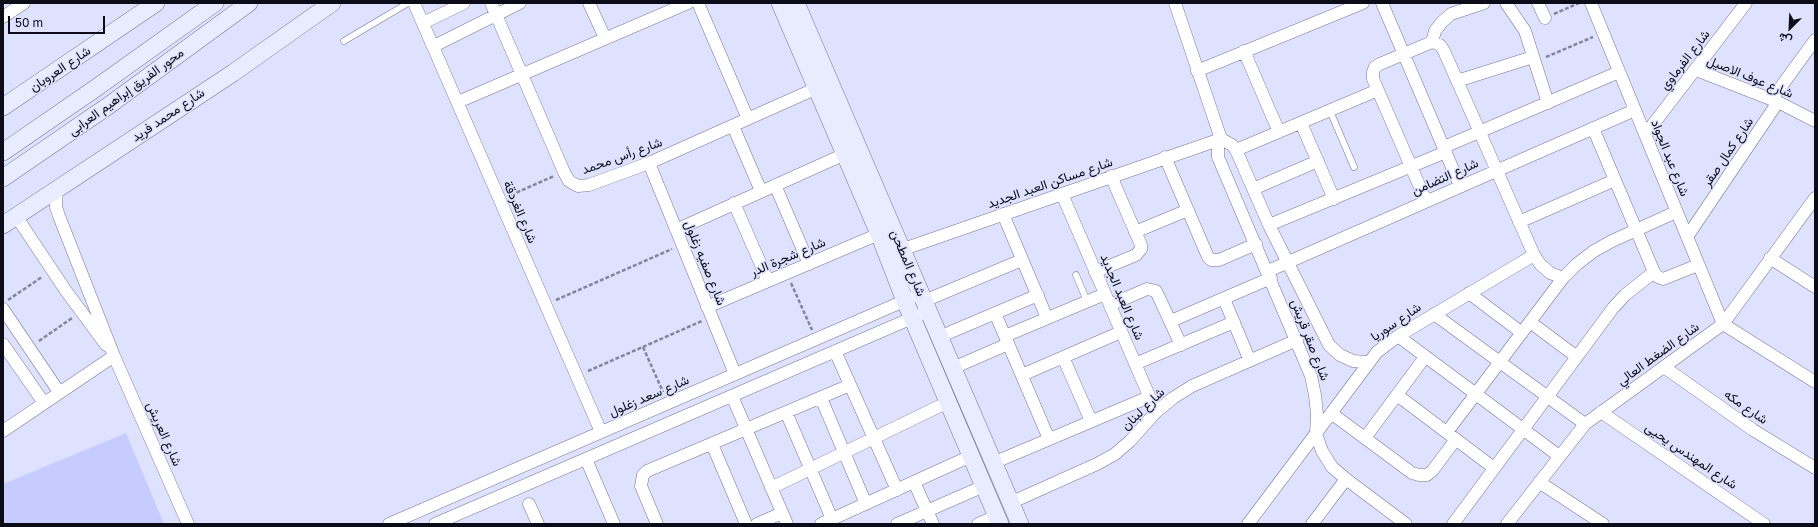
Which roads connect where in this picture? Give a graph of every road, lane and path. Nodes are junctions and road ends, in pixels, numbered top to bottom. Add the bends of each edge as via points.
1 (24, 3) edge
2 (156, 3) edge
3 (215, 3) edge
4 (249, 3) edge
5 (332, 3) edge
6 (408, 3) edge
7 (414, 3) edge
8 (464, 3) edge
9 (491, 3) edge
10 (520, 3) edge
11 (589, 3) edge
12 (688, 3) edge
13 (698, 3) edge
14 (780, 3) edge
15 (796, 3) edge
16 (1175, 3) edge
17 (1363, 3) edge
18 (1382, 3) edge
19 (1484, 3) edge
20 (1506, 3) edge
21 (1538, 3) edge
22 (1591, 3) edge
23 (1746, 3) edge
24 (496, 15) junction
25 (3, 17) edge
26 (1545, 18) dead end
27 (424, 23) junction
28 (1603, 32) junction
29 (605, 38) junction
30 (344, 40) dead end
31 (1815, 40) edge
32 (1432, 42) junction
33 (434, 46) junction
34 (1244, 52) junction
35 (1404, 54) junction
36 (1534, 59) junction
37 (1696, 70) junction
38 (1198, 71) junction
39 (1619, 72) junction
40 (522, 74) junction
41 (1457, 81) junction
42 (817, 88) junction
43 (1378, 90) junction
44 (1775, 100) junction
45 (458, 102) junction
46 (1548, 103) junction
47 (3, 107) edge
48 (1634, 110) junction
49 (1330, 111) junction
50 (748, 119) junction
51 (1815, 122) edge
52 (1301, 123) junction
53 (734, 126) junction
54 (1593, 128) junction
55 (1279, 132) junction
56 (1479, 132) junction
57 (1645, 134) junction
58 (1221, 139) junction
59 (1236, 150) junction
60 (1445, 150) junction
61 (3, 152) edge
62 (845, 154) junction
63 (1165, 157) junction
64 (1318, 162) junction
65 (648, 163) junction
66 (1354, 167) dead end
67 (1411, 167) junction
68 (1496, 171) junction
69 (564, 172) junction
70 (1111, 176) junction
71 (3, 178) edge
72 (1615, 180) junction
73 (775, 185) junction
74 (1460, 186) junction
75 (57, 189) junction
76 (1253, 189) junction
77 (762, 191) junction
78 (1062, 194) junction
79 (1334, 198) junction
80 (1815, 198) edge
81 (500, 200) junction
82 (1426, 201) junction
83 (734, 203) junction
84 (1188, 210) junction
85 (1676, 212) junction
86 (1003, 214) junction
87 (10, 221) edge
88 (1519, 222) junction
89 (1270, 225) junction
90 (676, 230) junction
91 (1636, 230) junction
92 (1135, 232) junction
93 (879, 234) junction
94 (1687, 237) junction
95 (682, 244) junction
96 (1256, 244) junction
97 (895, 252) junction
98 (1534, 255) junction
99 (1770, 258) junction
100 (1022, 260) junction
101 (1288, 262) junction
102 (809, 264) junction
103 (1698, 265) junction
104 (52, 270) junction
105 (1095, 272) junction
106 (1654, 272) junction
107 (787, 273) junction
108 (1076, 275) dead end
109 (1269, 275) junction
110 (1563, 278) junction
111 (768, 281) junction
112 (1815, 287) edge
113 (1469, 293) junction
114 (1105, 294) junction
115 (1038, 295) junction
116 (1224, 299) junction
117 (905, 301) junction
118 (1087, 301) junction
119 (925, 302) junction
120 (3, 303) edge
121 (545, 305) junction
122 (1110, 305) junction
123 (3, 309) edge
124 (81, 312) junction
125 (709, 312) junction
126 (995, 313) junction
127 (1434, 314) junction
128 (912, 318) junction
129 (1047, 318) junction
130 (1171, 321) junction
131 (1234, 322) junction
132 (1530, 322) junction
133 (1723, 324) junction
134 (1122, 332) junction
135 (1522, 333) junction
136 (1398, 336) junction
137 (939, 337) junction
138 (816, 339) junction
139 (1007, 340) junction
140 (1297, 340) junction
141 (3, 344) edge
142 (1181, 345) junction
143 (643, 347) junction
144 (29, 348) junction
145 (835, 351) junction
146 (114, 356) junction
147 (1064, 357) junction
148 (1425, 357) junction
149 (1577, 357) junction
150 (1250, 361) junction
151 (1368, 362) junction
152 (1500, 362) junction
153 (1135, 364) junction
154 (1664, 367) junction
155 (953, 368) junction
156 (735, 374) junction
157 (1022, 375) junction
158 (576, 376) junction
159 (1815, 382) edge
160 (850, 385) junction
161 (59, 392) junction
162 (1475, 394) junction
163 (1397, 395) junction
164 (732, 396) junction
165 (1149, 397) junction
166 (1547, 397) junction
167 (820, 398) junction
168 (948, 402) junction
169 (44, 403) junction
170 (668, 404) junction
171 (786, 412) junction
172 (1156, 412) junction
173 (1601, 412) junction
174 (1331, 413) junction
175 (1091, 421) junction
176 (1585, 424) junction
177 (746, 429) junction
178 (1523, 429) junction
179 (3, 431) edge
180 (601, 432) junction
181 (1316, 434) junction
182 (1451, 436) junction
183 (874, 438) junction
184 (1365, 438) junction
185 (1049, 439) junction
186 (712, 444) junction
187 (844, 452) junction
188 (971, 456) junction
189 (1559, 456) junction
190 (586, 459) junction
191 (993, 463) junction
192 (1494, 468) junction
193 (1815, 468) edge
194 (810, 469) junction
195 (1346, 479) junction
196 (914, 482) junction
197 (1539, 482) junction
198 (984, 486) junction
199 (771, 488) junction
200 (897, 490) junction
201 (1010, 503) junction
202 (529, 504) dead end
203 (866, 504) junction
204 (927, 511) junction
205 (784, 518) edge
206 (832, 519) junction
207 (998, 520) edge
208 (188, 524) edge
209 (389, 524) edge
210 (435, 524) edge
211 (538, 524) edge
212 (614, 524) edge
213 (658, 524) edge
214 (746, 524) edge
215 (757, 524) edge
216 (821, 524) edge
217 (897, 524) edge
218 (933, 524) edge
219 (978, 524) edge
220 (1020, 524) edge
221 (1248, 524) edge
222 (1312, 524) edge
223 (1406, 524) edge
224 (1453, 524) edge
225 (1507, 524) edge
226 (1603, 524) edge
227 (1764, 524) edge

1 - 25 street
2 - 47 street, شارع العروبان
3 - 61 street, محور الفريق إبراهيم العرابى
4 - 71 street, محور الفريق إبراهيم العرابى via 114,102
5 - 75 street, شارع محمد فريد via 233,73
6 - 30 lane
7 - 27 street, شارع الغردقة
8 - 27 street
9 - 24 street, شارع رأس محمد
10 - 24 street
11 - 29 street
12 - 29 street
13 - 50 street
14 - 42 street, شارع المطحن
15 - 97 street, شارع المطحن
16 - 38 street, شارع صقر قريش
17 - 34 street
18 - 35 street
19 - 32 street via 1451,14 1438,26
20 - 36 street via 1522,27
21 - 26 street
22 - 28 street, شارع عبد الجواد
23 - 37 street, شارع الفرماوي
24 - 33 street
24 - 40 street, شارع رأس محمد
27 - 33 street, شارع الغردقة
28 - 36 path
28 - 39 street, شارع عبد الجواد
29 - 40 street
31 - 44 street, شارع كمال صقر
32 - 35 street
32 - 41 street via 1440,45 1444,51
33 - 45 street, شارع الغردقة
34 - 38 street
34 - 55 street
35 - 43 street via 1375,67 1373,79
35 - 60 street
36 - 41 street
36 - 46 street
37 - 44 street, شارع عوف الاصيل
37 - 57 street, شارع الفرماوي
38 - 58 street, شارع صقر قريش
39 - 46 street
39 - 48 street, شارع عبد الجواد
40 - 45 street
40 - 69 street, شارع رأس محمد
41 - 56 street
42 - 50 street, شارع رأس محمد
42 - 62 street, شارع المطحن
43 - 49 street
43 - 67 street
44 - 51 street, شارع عوف الاصيل
44 - 94 street, شارع كمال صقر
45 - 81 street, شارع الغردقة
46 - 56 street
48 - 54 street, شارع التضامن
48 - 57 street, شارع عبد الجواد
49 - 52 street
49 - 66 lane
50 - 53 street, شارع رأس محمد
52 - 55 street
52 - 64 street
53 - 65 street, شارع رأس محمد
53 - 77 street
54 - 68 street, شارع التضامن
54 - 72 street
55 - 59 street
56 - 60 street
56 - 68 street
57 - 85 street, شارع عبد الجواد
58 - 59 street
58 - 63 street, شارع مساكن العبد الجديد
58 - 96 street, شارع صقر قريش via 1218,144 1218,157
59 - 76 street, شارع صقر قريش
60 - 67 street
60 - 74 street
62 - 73 street
62 - 93 street, شارع المطحن
63 - 70 street, شارع مساكن العبد الجديد
63 - 84 street
64 - 76 street
64 - 79 street
65 - 69 street, شارع رأس محمد via 589,185 578,186 569,181
65 - 90 street, شارع صفيه زغلول
67 - 79 street
67 - 82 street
68 - 74 street, شارع التضامن
68 - 88 street
69 - 81 path
70 - 78 street, شارع مساكن العبد الجديد
70 - 92 street
72 - 88 street
72 - 91 street
73 - 77 street
73 - 102 street
74 - 82 street, شارع التضامن
75 - 87 street, شارع محمد فريد
75 - 146 street, شارع العريش via 56,203 59,216
76 - 89 street, شارع صقر قريش
77 - 83 street
78 - 86 street, شارع مساكن العبد الجديد
78 - 105 street, شارع العبد الجديد
79 - 89 street
80 - 99 street, شارع الضغط العالي
81 - 121 street, شارع الغردقة
82 - 101 street, شارع التضامن
83 - 90 street
83 - 111 street
84 - 92 street
84 - 96 street via 1211,260 1218,260
85 - 91 street
85 - 94 street, شارع عبد الجواد
86 - 97 street, شارع مساكن العبد الجديد
86 - 100 street
87 - 104 street, شارع العريش
88 - 98 street
89 - 101 street, شارع صقر قريش
90 - 95 street, شارع صفيه زغلول
91 - 106 street
91 - 110 street via 1594,251
92 - 105 street via 1140,245 1139,252
93 - 97 street, شارع المطحن
93 - 102 street, شارع شجرة الدر
94 - 103 street, شارع عبد الجواد
95 - 121 path
95 - 125 street, شارع صفيه زغلول
96 - 109 street, شارع صقر قريش
97 - 117 street, شارع المطحن
97 - 119 street, شارع المطحن
98 - 110 street via 1550,273
98 - 113 street, شارع سوريا
99 - 112 street
99 - 133 street, شارع الضغط العالي
100 - 115 street
100 - 119 street
101 - 109 street, شارع التضامن
101 - 151 street, شارع صقر قريش via 1329,345 1340,356 1353,361
102 - 107 street, شارع شجرة الدر
103 - 106 street via 1663,279
103 - 133 street, شارع عبد الجواد
104 - 120 path
104 - 124 street, شارع العريش
105 - 114 street, شارع العبد الجديد
106 - 149 street via 1625,294
107 - 111 street, شارع شجرة الدر
107 - 138 path
108 - 118 lane
109 - 116 street, شارع التضامن
109 - 140 street, شارع صقر قريش
110 - 132 street
111 - 125 street, شارع شجرة الدر
113 - 127 street, شارع سوريا
113 - 135 street
114 - 118 street
114 - 122 street, شارع العبد الجديد
115 - 126 street
115 - 129 street
116 - 130 street, شارع التضامن
116 - 131 street
117 - 119 street, شارع سعد زغلول
117 - 128 street, شارع المطحن
117 - 138 street, شارع سعد زغلول
118 - 129 street
119 - 128 street
119 - 137 street, شارع المطحن
121 - 158 street, شارع الغردقة
122 - 130 street via 1152,289 1159,294
122 - 134 street, شارع العبد الجديد
123 - 144 street
124 - 144 path
124 - 146 street, شارع العريش
125 - 143 path
125 - 156 street, شارع صفيه زغلول
126 - 137 street
126 - 139 street
127 - 136 street, شارع سوريا
127 - 152 street
128 - 145 street
128 - 168 street, شارع المطحن
129 - 139 street
130 - 142 street
131 - 142 street
131 - 150 street
132 - 135 street
132 - 149 street
133 - 154 street, شارع الضغط العالي
133 - 159 street
134 - 147 street
134 - 153 street, شارع العبد الجديد
135 - 152 street
136 - 148 street
136 - 151 street, شارع سوريا via 1386,343
137 - 155 street, شارع المطحن
138 - 156 street, شارع سعد زغلول
139 - 155 street
139 - 157 street
140 - 150 street, شارع لبنان
140 - 181 street, شارع صقر قريش via 1311,376 1315,395
141 - 169 street
142 - 153 street
143 - 158 path
143 - 170 path
144 - 161 street
145 - 160 street
145 - 164 street
146 - 161 street
146 - 208 street, شارع العريش
147 - 157 street
147 - 175 street
148 - 162 street
148 - 163 street
149 - 166 street
150 - 172 street, شارع لبنان via 1192,386
151 - 174 street, شارع سوريا
152 - 162 street
152 - 166 street
153 - 165 street, شارع العبد الجديد
154 - 173 street, شارع الضغط العالي
154 - 193 street, شارع مكه via 1753,430
155 - 191 street, شارع المطحن
156 - 170 street, شارع سعد زغلول
157 - 185 street
158 - 180 street, شارع الغردقة
160 - 167 street
160 - 183 street
161 - 169 street
162 - 178 street
162 - 182 street
163 - 182 street
163 - 184 street
164 - 177 street
164 - 190 street
165 - 172 street, شارع العبد الجديد
165 - 175 street
166 - 176 street
166 - 178 street
167 - 171 street
167 - 187 street
168 - 183 street
168 - 188 street, شارع المطحن
169 - 179 street
170 - 180 street, شارع سعد زغلول
171 - 177 street
171 - 194 street
172 - 201 street, شارع لبنان via 1115,454
173 - 176 street, شارع الضغط العالي
173 - 227 street, شارع المهندس يحيى
174 - 181 street, شارع سوريا
174 - 184 street
175 - 185 street
176 - 189 street, شارع الضغط العالي
177 - 186 street
177 - 199 street
178 - 189 street
178 - 192 street
180 - 209 street, شارع سعد زغلول
181 - 195 street, شارع صقر قريش via 1322,451 1332,467
181 - 221 street, شارع سوريا
182 - 184 street via 1433,470 1427,475 1412,473
182 - 192 street
183 - 187 street
183 - 200 street
185 - 191 street
186 - 213 street via 647,471 643,475 641,486
186 - 214 street
187 - 194 street
187 - 203 street
188 - 196 street
188 - 198 street, شارع المطحن
189 - 197 street, شارع الضغط العالي
190 - 210 street
190 - 212 street
191 - 201 street, شارع المطحن
192 - 224 street
194 - 199 street
194 - 206 street
195 - 222 street
195 - 223 street, شارع صقر قريش
196 - 200 street
196 - 204 street
197 - 225 street, شارع الضغط العالي
197 - 226 street
198 - 204 street
198 - 207 street, شارع المطحن
199 - 205 street
200 - 203 street
201 - 220 street, شارع المطحن
202 - 211 street
203 - 206 street
204 - 217 street
204 - 218 street
205 - 215 street
206 - 216 street
207 - 219 street

